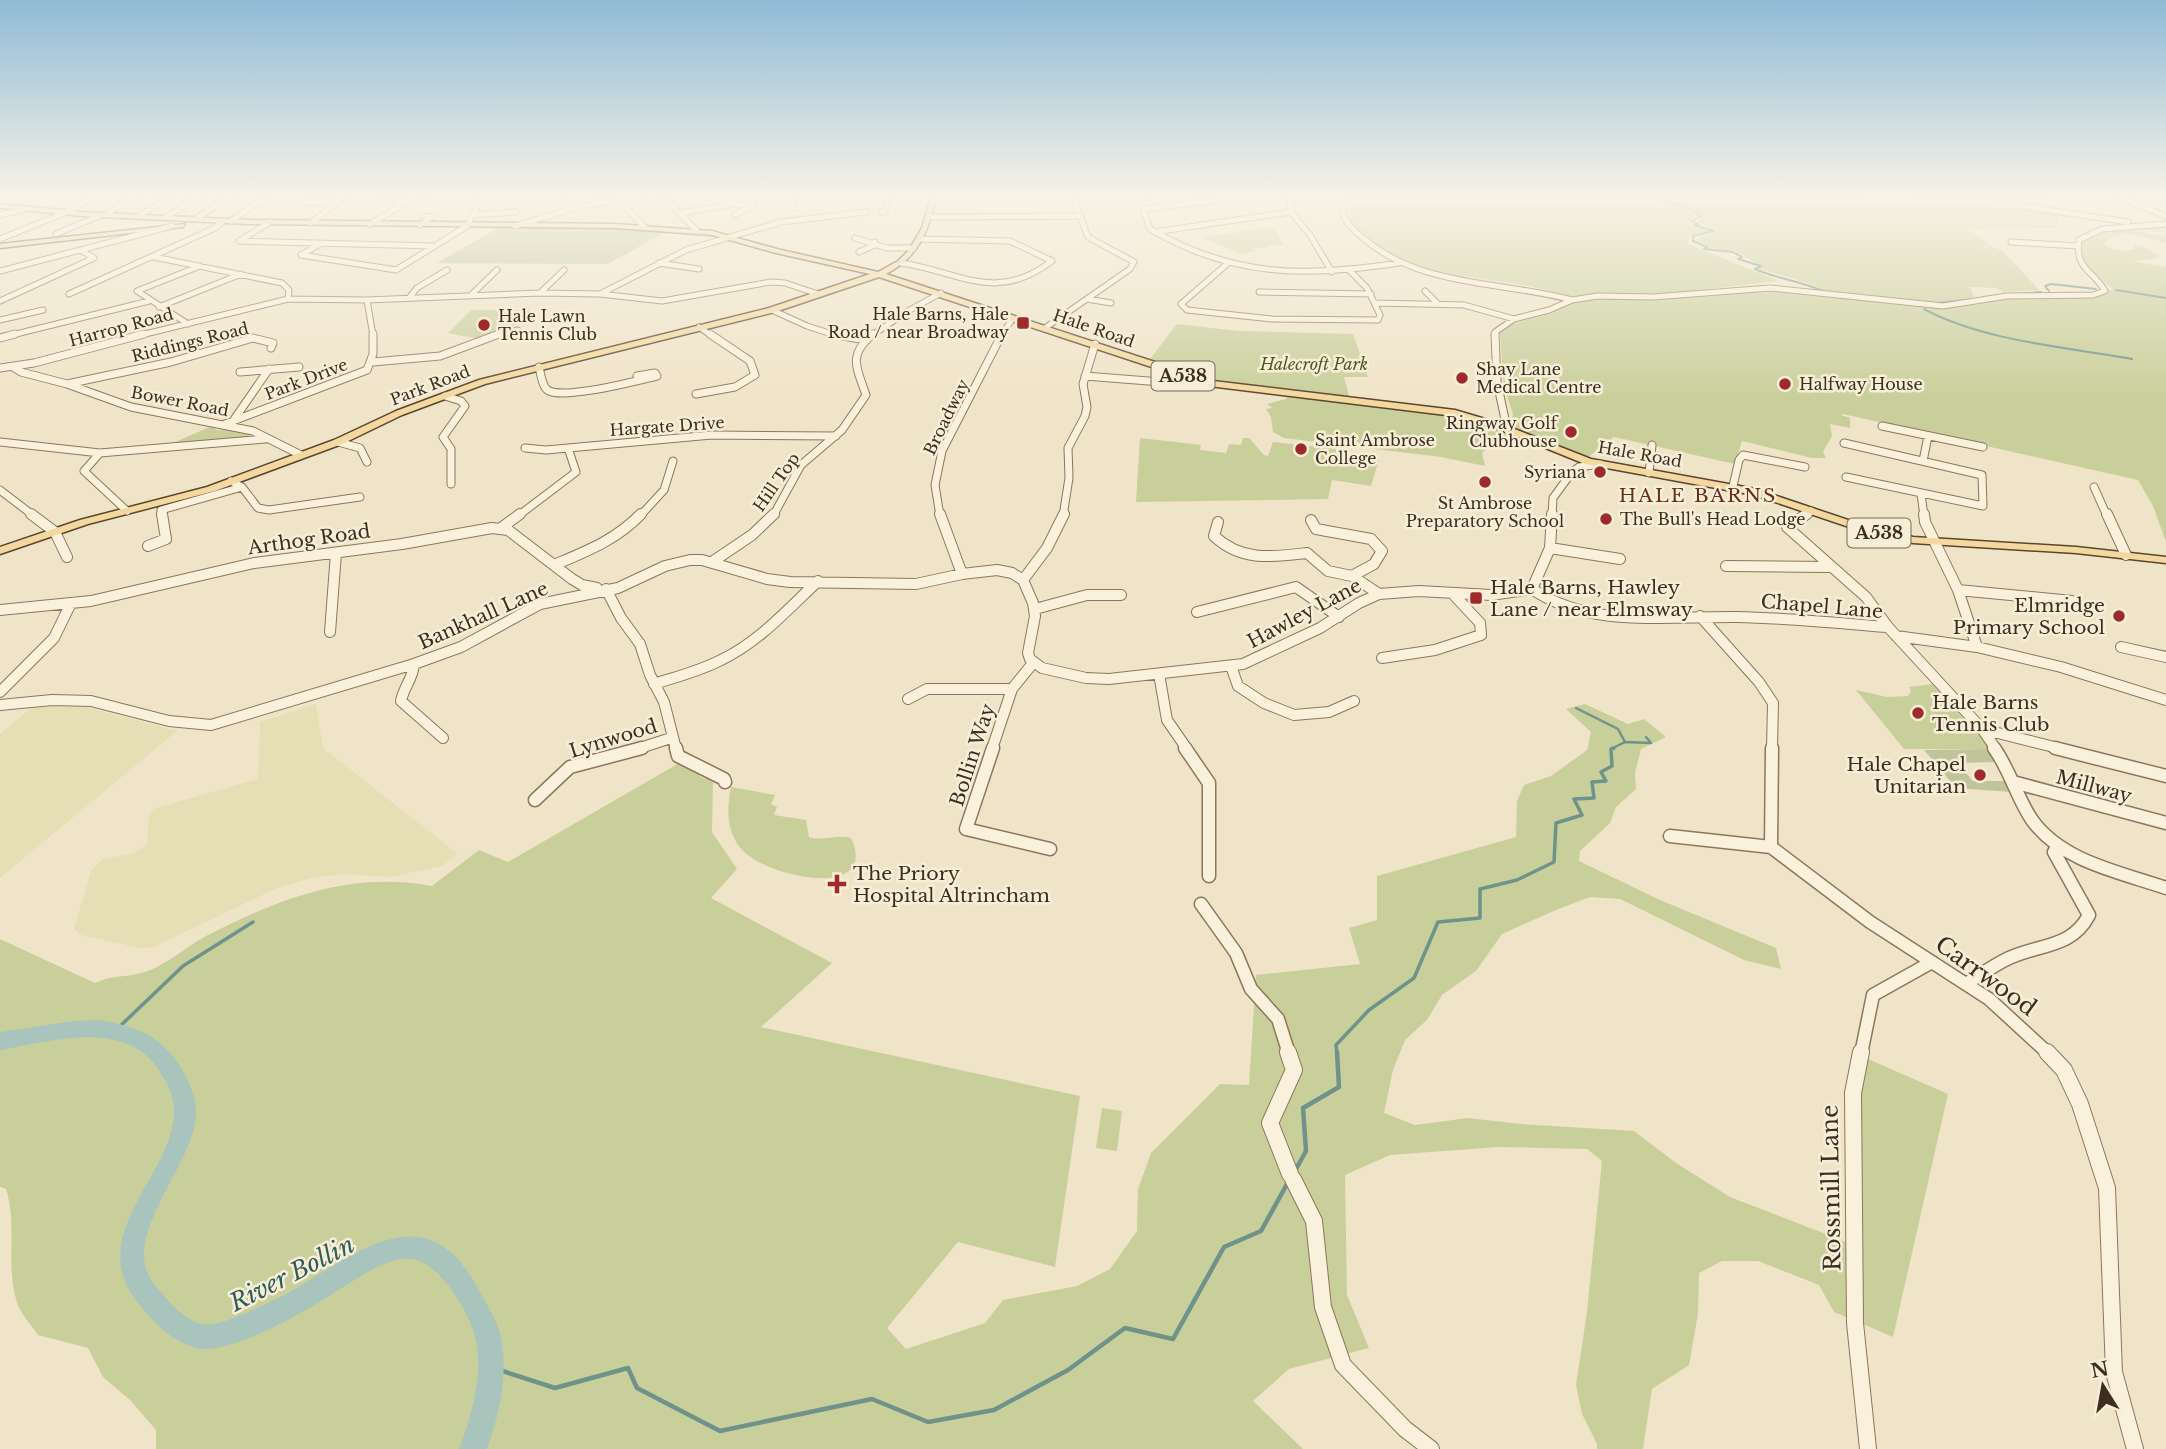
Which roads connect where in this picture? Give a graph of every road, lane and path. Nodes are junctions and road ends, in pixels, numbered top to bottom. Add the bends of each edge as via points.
1 (1227, 264) edge
2 (29, 265) edge
3 (80, 265) edge
4 (136, 265) edge
5 (193, 265) edge
6 (362, 265) edge
7 (405, 265) edge
8 (656, 265) edge
9 (670, 265) edge
10 (837, 265) edge
11 (898, 265) edge
12 (908, 265) edge
13 (1046, 265) edge
14 (1133, 265) edge
15 (1231, 265) edge
16 (1327, 265) edge
17 (1389, 265) edge
18 (1404, 265) edge
19 (2081, 265) edge
20 (200, 266) junction
21 (0, 269) edge
22 (699, 269) dead end
23 (447, 270) dead end
24 (496, 270) dead end
25 (564, 270) dead end
26 (1350, 271) junction
27 (1332, 272) junction
28 (243, 274) junction
29 (879, 274) junction
30 (1425, 291) dead end
31 (1259, 292) dead end
32 (540, 293) junction
33 (940, 293) junction
34 (69, 294) dead end
35 (600, 294) junction
36 (818, 294) junction
37 (1371, 294) junction
38 (471, 295) junction
39 (409, 298) junction
40 (288, 299) junction
41 (1087, 299) junction
42 (367, 300) junction
43 (1572, 300) junction
44 (0, 301) edge
45 (149, 301) junction
46 (1376, 303) junction
47 (1440, 304) junction
48 (159, 307) junction
49 (1104, 309) dead end
50 (43, 310) dead end
51 (772, 310) junction
52 (1446, 313) dead end
53 (1013, 318) junction
54 (1514, 319) junction
55 (0, 320) edge
56 (1301, 320) junction
57 (188, 324) junction
58 (699, 327) junction
59 (1045, 328) junction
60 (518, 330) dead end
61 (1306, 332) dead end
62 (0, 338) edge
63 (845, 339) junction
64 (867, 340) junction
65 (1095, 344) junction
66 (859, 346) junction
67 (271, 348) dead end
68 (373, 362) junction
69 (13, 367) junction
70 (299, 367) dead end
71 (539, 367) junction
72 (0, 368) edge
73 (269, 369) junction
74 (240, 372) dead end
75 (1085, 376) junction
76 (639, 379) dead end
77 (1161, 382) dead end
78 (67, 384) junction
79 (696, 394) dead end
80 (446, 396) junction
81 (229, 423) junction
82 (1499, 426) junction
83 (1882, 426) dead end
84 (837, 436) junction
85 (1928, 436) junction
86 (270, 438) junction
87 (811, 438) junction
88 (0, 442) edge
89 (338, 442) junction
90 (1844, 443) dead end
91 (1652, 445) dead end
92 (823, 446) junction
93 (1983, 447) dead end
94 (525, 448) dead end
95 (569, 448) junction
96 (100, 453) junction
97 (1565, 454) junction
98 (301, 455) junction
99 (673, 461) dead end
100 (1923, 461) junction
101 (367, 462) dead end
102 (1600, 464) junction
103 (1805, 467) dead end
104 (1572, 472) junction
105 (1649, 472) junction
106 (1846, 477) dead end
107 (231, 481) junction
108 (451, 484) dead end
109 (1733, 486) junction
110 (242, 487) junction
111 (2094, 487) dead end
112 (0, 490) edge
113 (1921, 494) junction
114 (360, 497) dead end
115 (1811, 510) junction
116 (127, 511) junction
117 (1311, 520) dead end
118 (1218, 523) dead end
119 (501, 528) junction
120 (55, 532) junction
121 (1936, 542) junction
122 (148, 545) dead end
123 (1550, 548) junction
124 (0, 551) edge
125 (336, 552) junction
126 (2126, 555) junction
127 (67, 557) dead end
128 (1620, 559) dead end
129 (2166, 560) edge
130 (712, 562) junction
131 (554, 565) junction
132 (1031, 566) junction
133 (1726, 566) dead end
134 (1830, 567) junction
135 (997, 570) junction
136 (962, 574) junction
137 (1352, 576) junction
138 (1023, 580) junction
139 (818, 581) junction
140 (606, 589) junction
141 (1532, 589) junction
142 (1958, 590) junction
143 (1451, 593) junction
144 (1379, 594) junction
145 (1121, 595) dead end
146 (2072, 601) dead end
147 (71, 603) junction
148 (1035, 609) junction
149 (0, 610) edge
150 (1197, 612) dead end
151 (1700, 616) junction
152 (1339, 617) junction
153 (1892, 631) junction
154 (330, 632) dead end
155 (1977, 647) junction
156 (2121, 647) dead end
157 (2166, 657) edge
158 (1382, 658) dead end
159 (1033, 663) junction
160 (414, 664) junction
161 (1231, 667) junction
162 (1159, 674) junction
163 (654, 684) junction
164 (1012, 689) junction
165 (0, 692) edge
166 (908, 699) dead end
167 (2166, 700) edge
168 (1354, 701) dead end
169 (0, 705) edge
170 (1982, 729) junction
171 (443, 738) dead end
172 (671, 738) junction
173 (2166, 776) edge
174 (725, 782) dead end
175 (2013, 782) junction
176 (535, 800) dead end
177 (2166, 824) edge
178 (1670, 836) dead end
179 (2057, 846) junction
180 (1771, 848) junction
181 (1050, 849) dead end
182 (1209, 876) dead end
183 (2166, 888) edge
184 (1201, 904) dead end
185 (1932, 962) junction
186 (1966, 984) junction
187 (1431, 1449) edge
188 (1868, 1449) edge
189 (2134, 1449) edge

1 - 56 street via 1181,304 1187,310
2 - 21 street
3 - 44 street
4 - 34 street
5 - 20 street
6 - 7 street via 396,270
8 - 35 street
9 - 22 street
10 - 29 main road, Hale Road / A538
11 - 29 main road, Park Road
12 - 13 street via 1001,285
14 - 41 street
15 - 27 street
16 - 27 street
17 - 26 street
18 - 43 street
19 - 43 street via 2105,291 1942,306 1759,288
20 - 28 street
20 - 45 street via 137,291
23 - 39 street
24 - 38 street
25 - 32 street
26 - 27 street
26 - 37 street
28 - 40 street via 282,284 289,290
28 - 48 street
29 - 33 main road, Hale Road / A538
29 - 36 main road, Park Road
30 - 47 street
31 - 37 street
32 - 35 street, Harrop Road
32 - 38 street, Harrop Road
33 - 53 main road, Hale Road / A538
33 - 64 street via 914,304
35 - 36 street, Harrop Road via 662,301 771,282
36 - 51 main road, Park Road
37 - 46 street
38 - 39 street, Harrop Road
39 - 42 street, Harrop Road
40 - 42 street, Harrop Road
40 - 57 street, Harrop Road
41 - 49 street via 1111,303
41 - 59 street
42 - 68 street, Park Drive
43 - 54 street
45 - 48 street
45 - 62 street
46 - 47 street
46 - 56 street via 1378,320
47 - 52 street
47 - 54 street via 1464,305
48 - 57 street
50 - 55 street
51 - 58 main road, Park Road
51 - 63 street
53 - 59 main road, Hale Road / A538
53 - 136 street, Broadway via 938,460 937,499
54 - 82 street via 1495,332 1494,338 1505,419
56 - 61 street
57 - 69 street, Harrop Road
58 - 71 main road, Park Road
58 - 79 street via 750,361 755,375 736,388
59 - 65 main road, Hale Road / A538
60 - 68 street via 459,351
63 - 64 street
63 - 66 street
64 - 66 street
65 - 75 street
65 - 82 main road, Hale Road / A538 via 1210,383 1439,409
66 - 84 street, Hill Top via 855,357 866,396
67 - 78 street, Riddings Road via 273,343 264,339 238,341 171,362
68 - 81 street, Park Drive via 356,376
69 - 72 street, Harrop Road
69 - 78 street, Bower Road
70 - 73 street
71 - 76 street via 550,393 580,392
71 - 80 main road, Park Road
73 - 74 street
73 - 81 street
75 - 77 street
75 - 132 street via 1087,407 1068,448 1063,518 1048,548
78 - 81 street, Bower Road via 154,413
80 - 89 main road, Park Road
80 - 108 street via 465,406 443,437 451,449
81 - 86 street, Bower Road
82 - 97 main road, Hale Road / A538
83 - 85 street
84 - 87 street, Hargate Drive
84 - 92 street, Hill Top
85 - 93 street
85 - 100 street
86 - 96 street
86 - 98 street, Bower Road
87 - 92 street, Hargate Drive
87 - 95 street, Hargate Drive via 711,435
88 - 96 street
89 - 98 main road, Park Road
89 - 101 street via 360,448
90 - 100 street
91 - 105 street
92 - 130 street, Hill Top via 804,461 783,501 765,522
94 - 95 street, Hargate Drive
95 - 119 street via 576,472
96 - 116 street via 84,471
97 - 102 main road, Hale Road
97 - 104 street
98 - 107 main road, Park Road
99 - 131 street via 664,490 625,531
100 - 113 street via 1982,475 1983,506
102 - 104 street
102 - 105 main road, Hale Road / A538
103 - 109 street via 1742,455
104 - 123 street via 1552,502
105 - 109 main road, Hale Road / A538
106 - 113 street
107 - 110 street
107 - 116 main road, Park Road
109 - 115 main road, Hale Road / A538
110 - 114 street via 258,508 269,510
110 - 122 street via 161,509 166,539
111 - 126 street
112 - 120 street
113 - 121 street via 1925,522
115 - 121 main road, Hale Road / A538 via 1872,531
115 - 134 street via 1787,527
116 - 120 main road, Park Road
117 - 137 street via 1316,529 1371,539 1382,551 1374,564
118 - 137 street via 1214,536 1227,551 1254,558 1307,553 1328,570
119 - 125 street, Arthog Road
119 - 131 street
120 - 124 main road, Park Road
120 - 127 street
121 - 126 main road, Hale Road / A538
121 - 142 street
123 - 128 street
123 - 141 street
125 - 147 street, Arthog Road via 237,566
125 - 154 street
126 - 129 main road, Hale Road / A538
130 - 139 street, Bankhall Lane via 766,579
130 - 140 street, Bankhall Lane via 678,562 629,585
131 - 140 street via 582,585
132 - 135 street
132 - 138 street
133 - 134 street
134 - 153 street via 1866,597
135 - 136 street, Bankhall Lane
135 - 138 street, Bankhall Lane
136 - 139 street, Bankhall Lane via 916,584
137 - 144 street
138 - 148 street
139 - 163 street via 730,656
140 - 160 street, Bankhall Lane via 540,604 461,647
140 - 163 street via 640,644
141 - 143 street, Hawley Lane via 1491,595
141 - 151 street, Chapel Lane via 1557,605 1592,613
142 - 146 street
142 - 155 street
143 - 144 street, Hawley Lane
143 - 158 street via 1480,623 1481,635 1435,650
144 - 152 street, Hawley Lane
145 - 148 street via 1087,595
147 - 149 street, Arthog Road
147 - 165 street via 54,638
148 - 159 street via 1028,653
150 - 152 street via 1296,587
151 - 153 street, Chapel Lane via 1808,620
151 - 180 street via 1773,703
152 - 161 street, Hawley Lane
153 - 155 street
153 - 170 street, Chapel Lane
155 - 167 street
156 - 157 street
159 - 162 street, Hawley Lane via 1086,678
159 - 164 street, Bollin Way
160 - 169 street, Bankhall Lane via 211,725 186,727 106,703 77,700
160 - 171 street via 414,678 402,690 401,701
161 - 162 street, Hawley Lane
161 - 168 street via 1238,685 1264,703 1294,715 1329,712
162 - 182 street via 1167,720 1209,783
163 - 172 street via 664,702
164 - 166 street, Bollin Way via 936,688
164 - 181 street, Bollin Way via 966,830
170 - 173 street
170 - 175 street, Chapel Lane
172 - 174 street via 677,756
172 - 176 street, Lynwood via 570,767
175 - 177 street, Millway
175 - 179 street, Chapel Lane via 2031,819
178 - 180 street
179 - 183 street, Chapel Lane
179 - 186 street via 2054,852 2089,915 2083,929 2071,939 2012,957
180 - 185 street, Carrwood
184 - 187 street via 1236,953 1251,989 1278,1019 1294,1070 1270,1123 1314,1221 1323,1307 1343,1365
185 - 186 street, Carrwood
185 - 188 street, Rossmill Lane via 1873,995 1853,1093 1855,1323
186 - 189 street, Carrwood via 2028,1032 2064,1070 2080,1104 2107,1188 2115,1372

